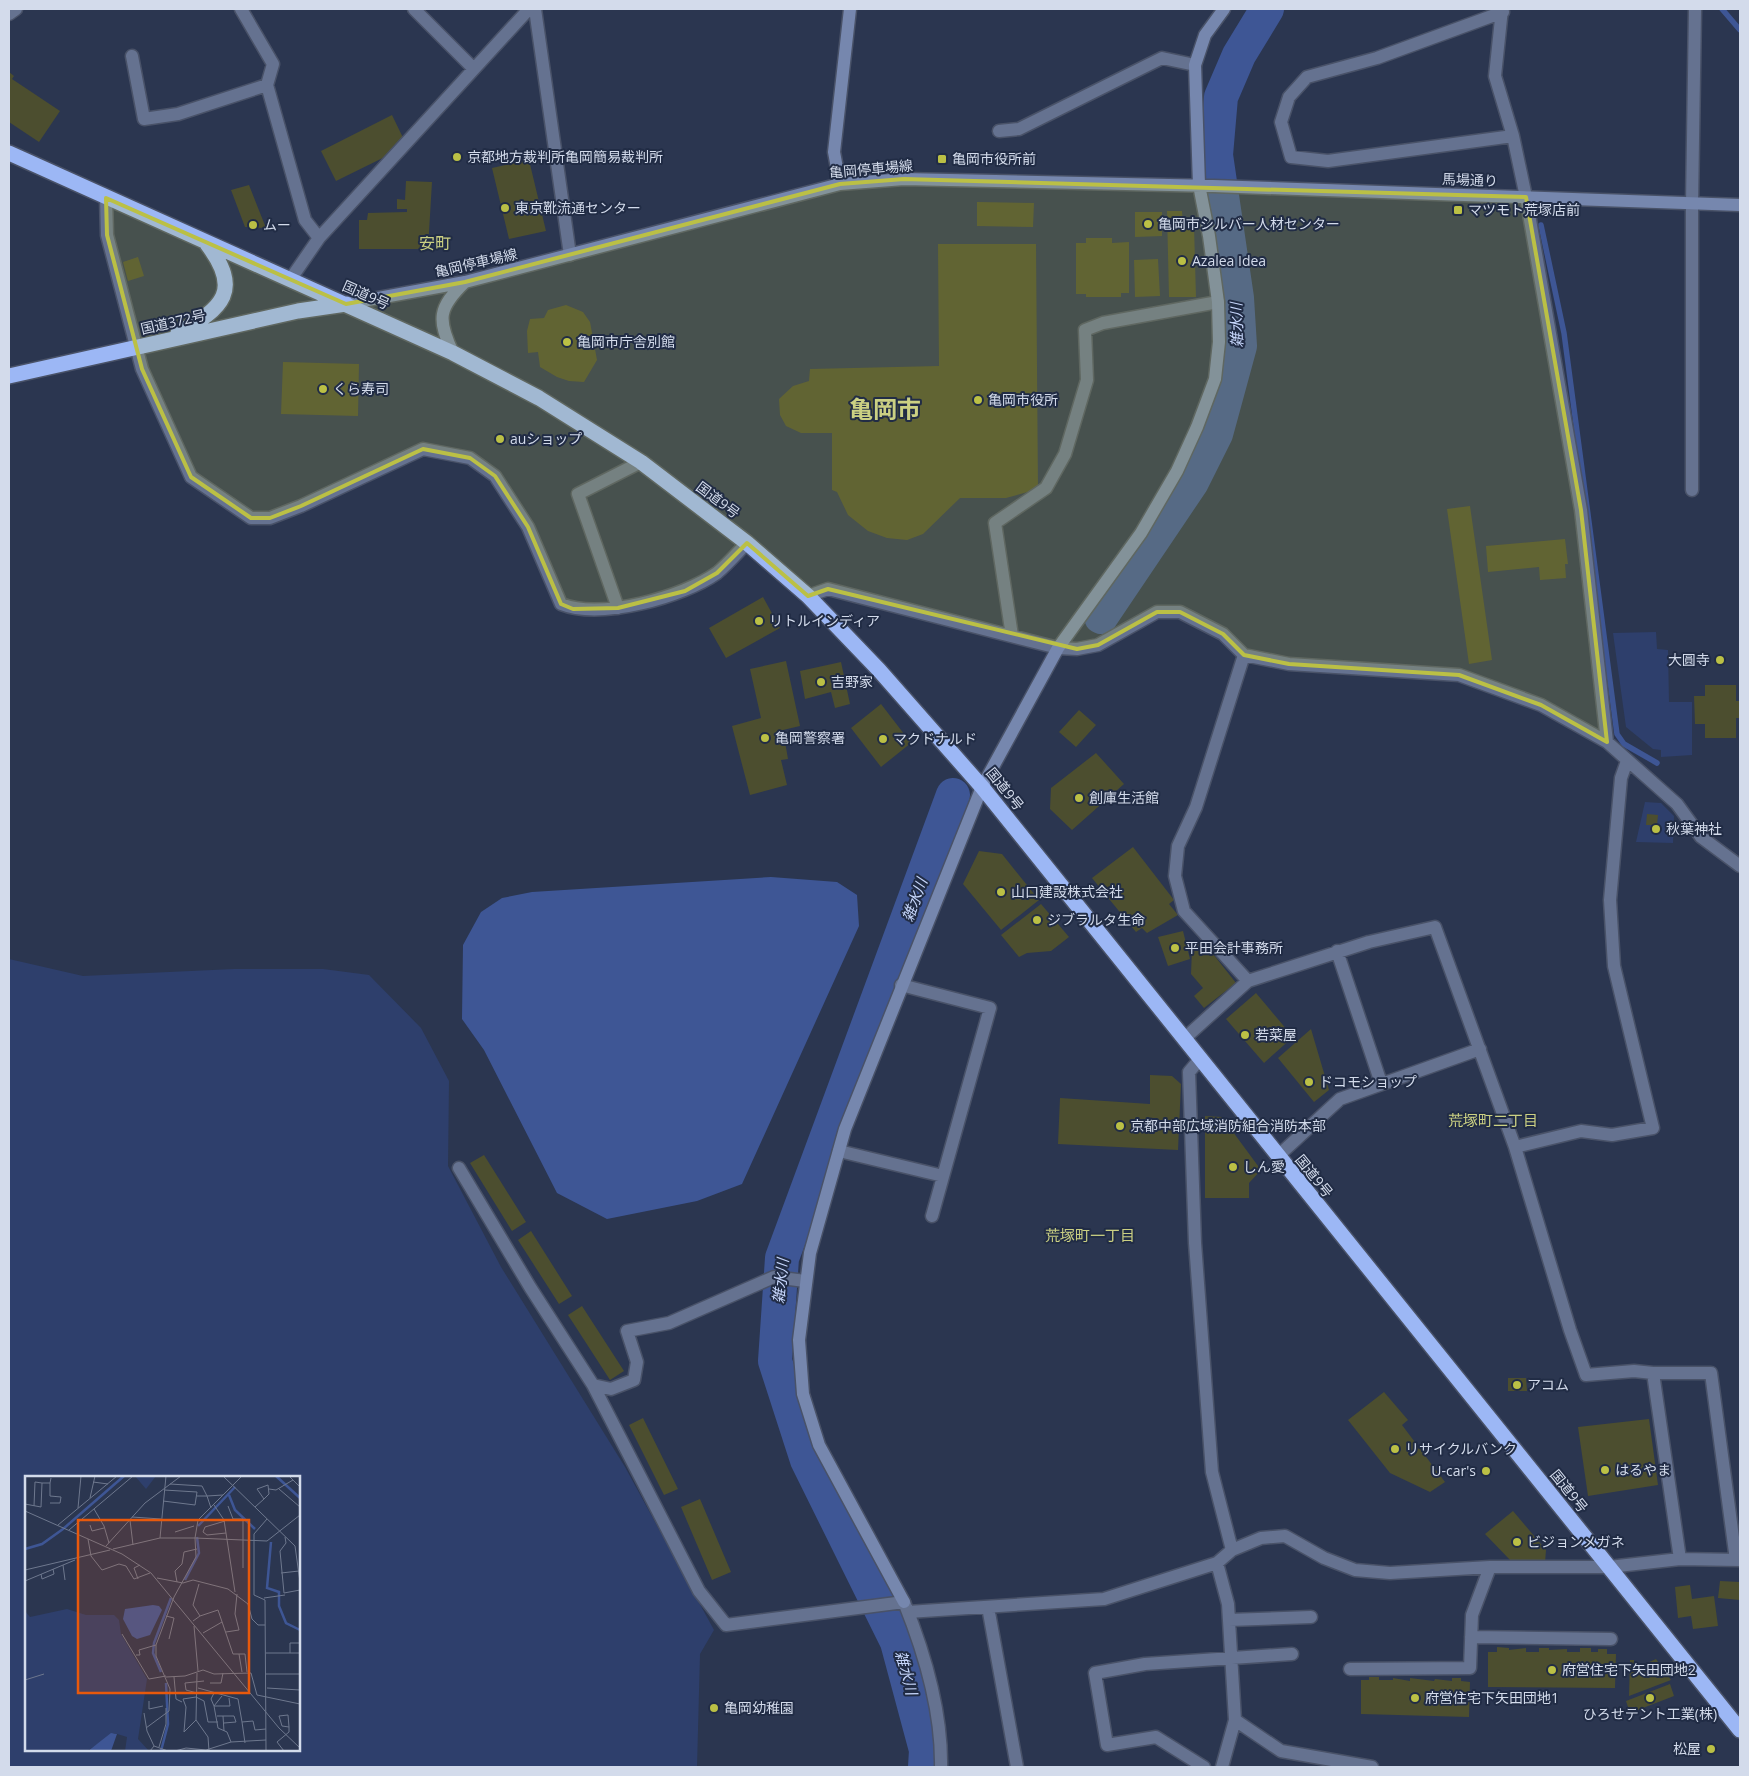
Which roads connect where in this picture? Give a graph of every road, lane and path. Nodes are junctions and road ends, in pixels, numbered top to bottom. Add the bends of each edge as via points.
1 (16, 9) edge
2 (241, 9) edge
3 (414, 9) edge
4 (529, 9) edge
5 (536, 9) edge
6 (850, 9) edge
7 (1224, 9) edge
8 (1695, 9) edge
9 (1502, 10) edge
10 (9, 14) edge
11 (132, 56) dead end
12 (1196, 65) junction
13 (474, 69) junction
14 (267, 85) junction
15 (999, 131) dead end
16 (1513, 136) junction
17 (9, 153) edge
18 (840, 184) junction
19 (1199, 186) junction
20 (1526, 197) junction
21 (106, 198) junction
22 (1692, 204) junction
23 (1740, 205) edge
24 (319, 238) junction
25 (206, 242) junction
26 (570, 255) junction
27 (290, 280) junction
28 (465, 282) junction
29 (1218, 302) junction
30 (346, 304) junction
31 (164, 341) junction
32 (137, 347) junction
33 (453, 353) junction
34 (9, 376) edge
35 (641, 462) junction
36 (1692, 490) dead end
37 (747, 543) junction
38 (808, 596) junction
39 (618, 608) junction
40 (1012, 636) junction
41 (1058, 648) junction
42 (1244, 655) junction
43 (1606, 742) junction
44 (1627, 761) junction
45 (982, 787) junction
46 (1740, 866) edge
47 (1337, 952) junction
48 (1248, 981) junction
49 (901, 985) junction
50 (1185, 1038) junction
51 (1480, 1049) junction
52 (1200, 1059) junction
53 (1381, 1083) junction
54 (1515, 1147) junction
55 (839, 1151) junction
56 (1278, 1156) junction
57 (459, 1168) dead end
58 (943, 1176) junction
59 (932, 1216) dead end
60 (805, 1281) junction
61 (1654, 1374) junction
62 (593, 1385) junction
63 (1232, 1550) junction
64 (1680, 1559) junction
65 (1738, 1560) edge
66 (1217, 1563) junction
67 (1490, 1567) junction
68 (1609, 1567) junction
69 (906, 1607) junction
70 (988, 1607) junction
71 (1311, 1617) dead end
72 (1229, 1620) junction
73 (1471, 1637) junction
74 (1611, 1639) dead end
75 (1292, 1654) dead end
76 (1232, 1659) junction
77 (1350, 1669) dead end
78 (1235, 1720) junction
79 (1740, 1730) edge
80 (941, 1767) edge
81 (1017, 1767) edge
82 (1204, 1767) edge
83 (1222, 1767) edge
84 (1372, 1767) edge

1 - 10 street
2 - 14 street via 274,64
3 - 13 street
4 - 13 street
5 - 26 street
6 - 18 street via 834,152
7 - 12 street via 1206,35
8 - 22 street
9 - 16 street via 1495,76
9 - 16 street via 1377,58 1307,77 1289,97 1281,122 1291,157 1328,161
11 - 14 street via 144,119 178,114
12 - 15 street via 1162,58 1019,129
12 - 19 street
13 - 24 street
14 - 24 street via 304,220
16 - 20 street
17 - 21 highway, 国道9号
18 - 19 street, 亀岡停車場線 via 904,179
18 - 26 street, 亀岡停車場線
19 - 20 street, 馬場通り
19 - 29 street
20 - 22 street, 馬場通り
20 - 43 street via 1581,510
21 - 25 highway, 国道9号
21 - 32 street via 107,235
22 - 23 street, 馬場通り
22 - 36 street
24 - 27 street
25 - 27 highway, 国道9号
25 - 31 highway via 225,272 222,300 205,316
26 - 28 street, 亀岡停車場線
27 - 30 highway, 国道9号
28 - 30 street, 亀岡停車場線
28 - 33 street via 446,302 442,317
29 - 40 street via 1103,323 1085,330 1087,380 1065,454 1046,488 994,523
29 - 41 street via 1219,342 1215,378 1177,471 1141,533
30 - 31 highway, 国道372号
30 - 33 highway, 国道9号
31 - 32 highway, 国道372号
32 - 34 highway, 国道372号
32 - 39 street via 142,369 191,477 251,518 270,518 302,506 423,449 457,454 470,458 496,476 528,527 561,604 573,609
33 - 35 highway, 国道9号 via 539,398
35 - 37 highway, 国道9号
35 - 39 street via 578,494
37 - 38 highway, 国道9号
37 - 39 street via 717,572 684,591
38 - 40 street via 828,589
38 - 45 highway, 国道9号 via 879,670
40 - 41 street
41 - 42 street via 1098,645 1158,612 1180,612 1223,634
41 - 45 street
42 - 43 street via 1289,664 1459,674 1541,705
42 - 48 street via 1196,807 1178,846 1175,876 1184,911
43 - 44 street
44 - 46 street via 1677,804 1702,837
44 - 54 street via 1621,778 1610,900 1614,966 1653,1128 1612,1136 1581,1131
45 - 49 street
45 - 50 highway, 国道9号
47 - 48 street
47 - 51 street via 1435,927
47 - 53 street
48 - 50 street
49 - 55 street
49 - 58 street via 990,1008
50 - 52 highway, 国道9号
51 - 53 street
51 - 54 street
52 - 56 highway, 国道9号
52 - 63 street via 1189,1072 1196,1252 1212,1472
53 - 56 street via 1340,1099
54 - 61 street via 1586,1375 1634,1371
55 - 58 street
55 - 60 street
56 - 68 highway, 国道9号
57 - 62 street
58 - 59 street
60 - 62 street via 774,1277 669,1323 626,1331 637,1362 634,1380 611,1389
60 - 69 street via 799,1340 803,1394 819,1445
61 - 64 street
61 - 65 street via 1711,1374
62 - 69 street via 699,1592 726,1626
63 - 66 street
63 - 67 street via 1261,1538 1285,1536 1324,1558 1355,1570 1390,1573
64 - 65 street
64 - 68 street
66 - 70 street via 1104,1599
66 - 72 street
67 - 68 street
67 - 73 street via 1472,1614
68 - 79 highway, 国道9号
69 - 70 street
69 - 80 street via 933,1694 940,1729
70 - 81 street
71 - 72 street
72 - 76 street
73 - 74 street
73 - 77 street via 1470,1668
75 - 76 street
76 - 78 street
76 - 82 street via 1145,1664 1095,1673 1107,1745 1156,1736
78 - 83 street
78 - 84 street via 1281,1751

